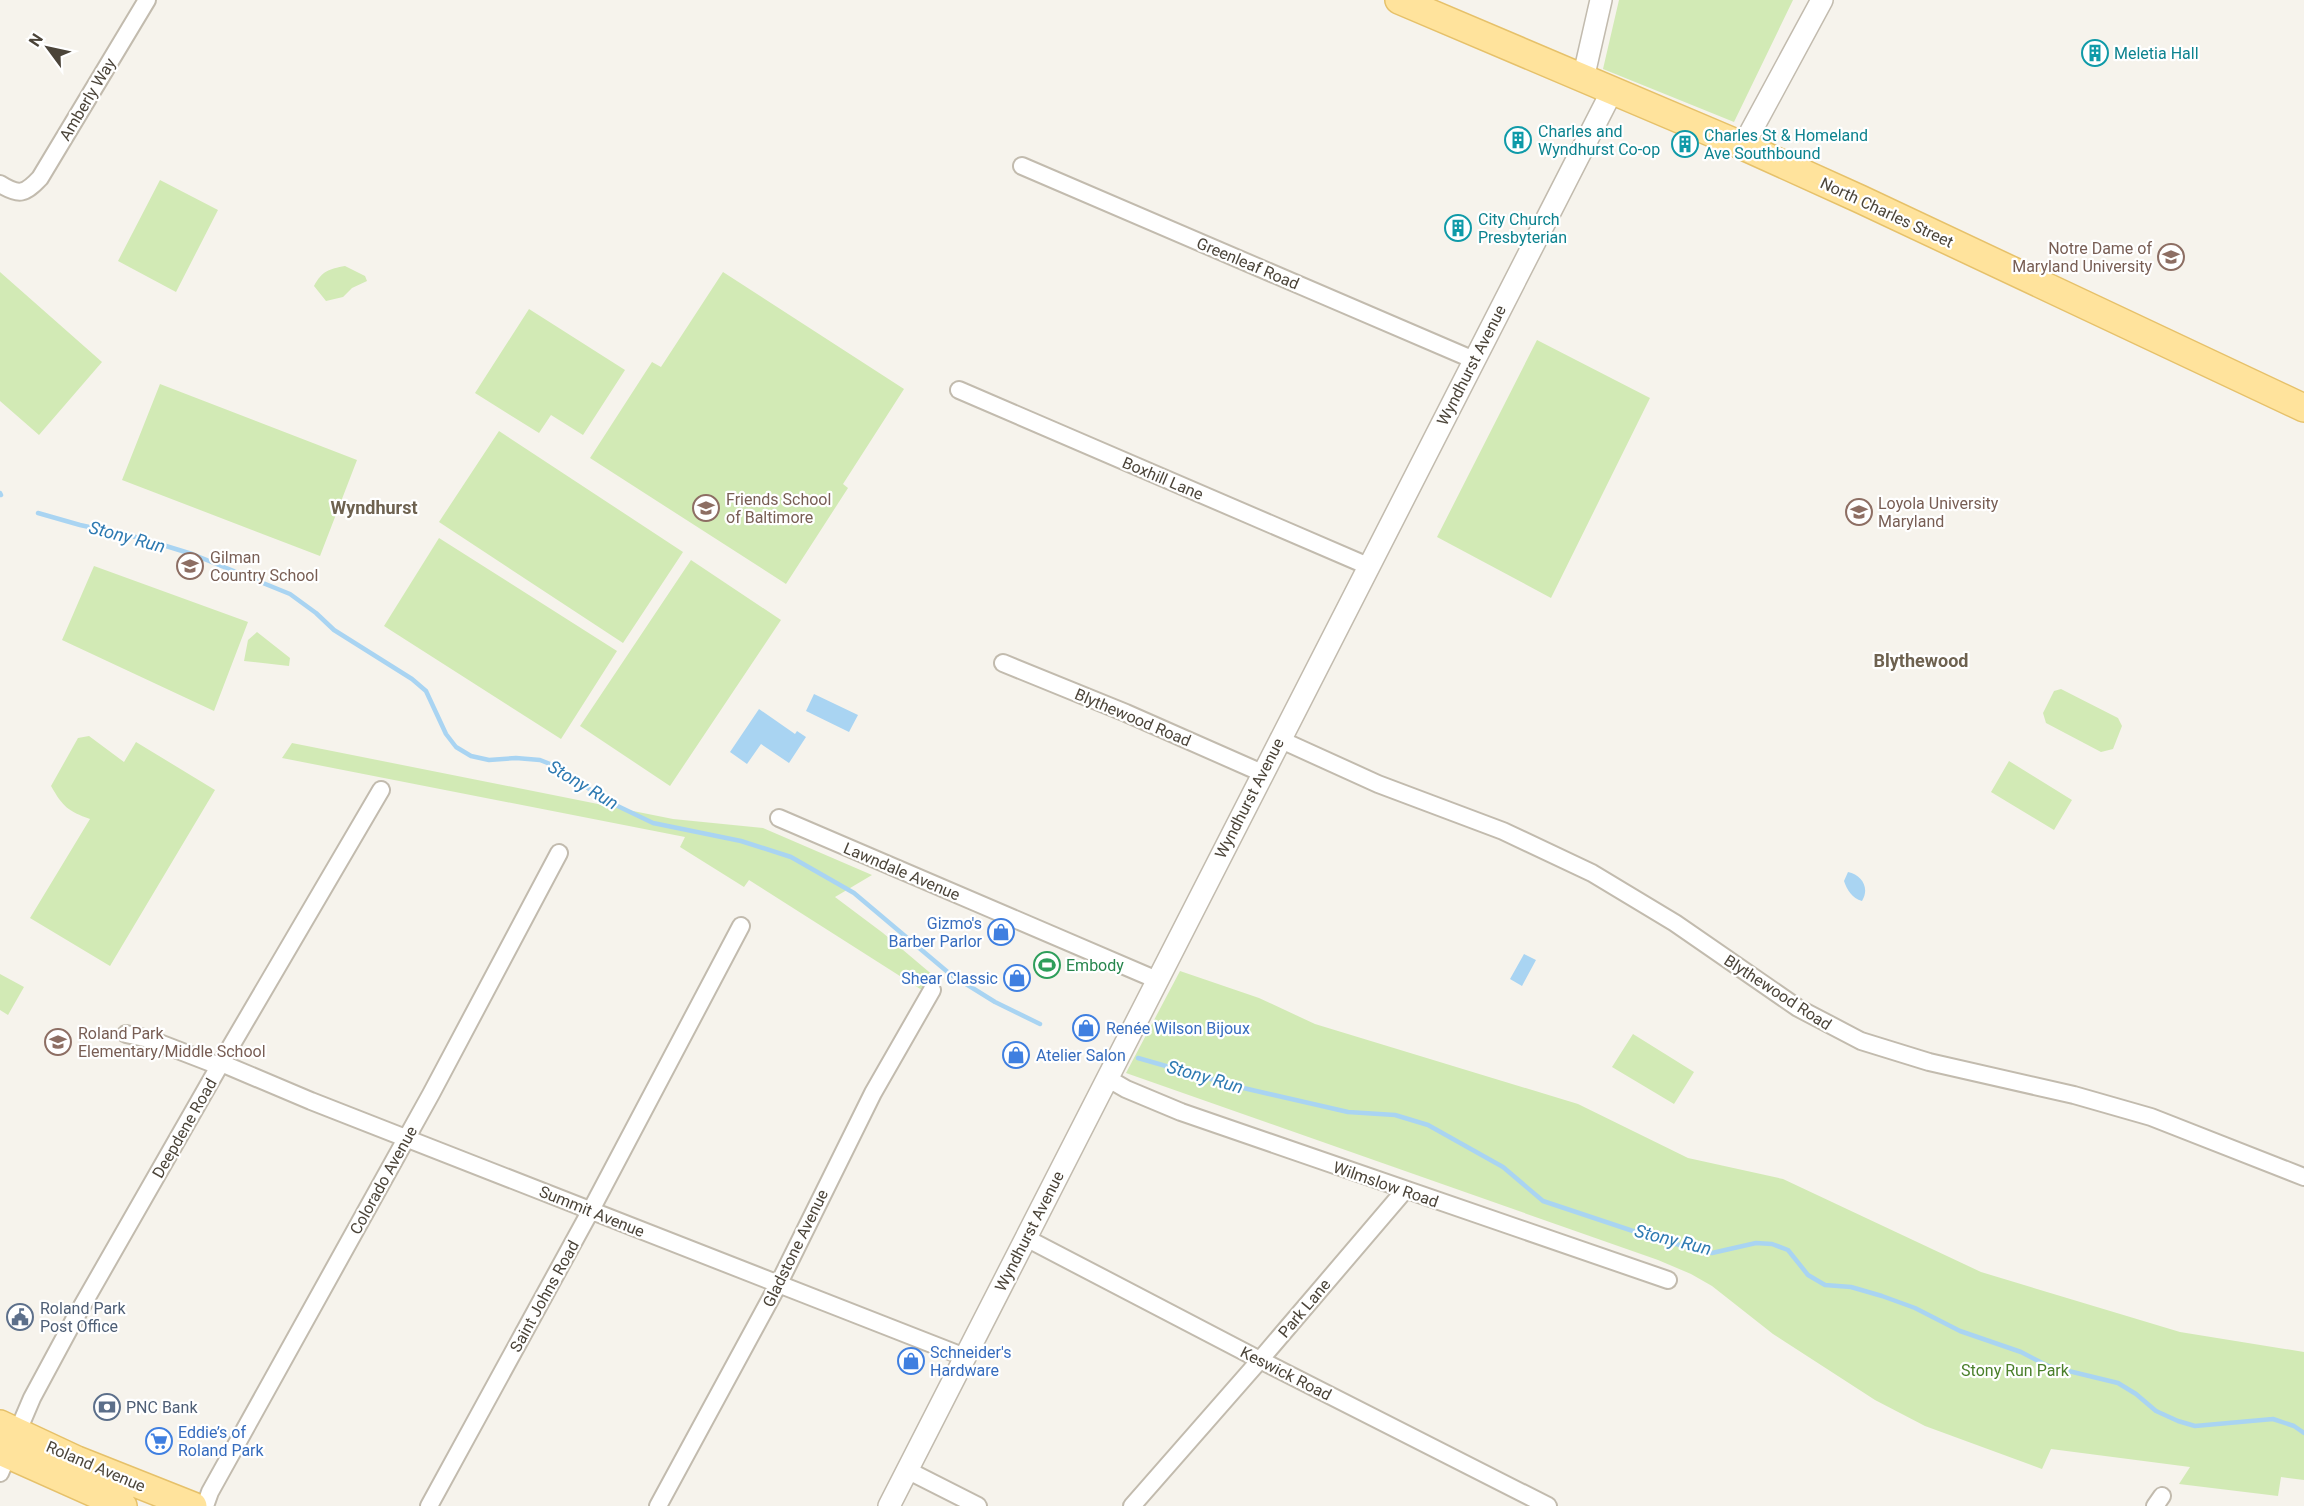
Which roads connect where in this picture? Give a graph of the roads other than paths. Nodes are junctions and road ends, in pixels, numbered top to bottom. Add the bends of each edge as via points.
1 (147, 0) edge
2 (1399, 0) edge
3 (1600, 0) edge
4 (1822, 0) edge
5 (1583, 79) junction
6 (1612, 91) junction
7 (1743, 146) junction
8 (1022, 166) dead end
9 (0, 184) edge
10 (1474, 360) junction
11 (959, 390) dead end
12 (2304, 408) edge
13 (1368, 566) junction
14 (1003, 663) dead end
15 (1280, 739) junction
16 (1262, 773) junction
17 (381, 790) dead end
18 (779, 818) dead end
19 (559, 853) dead end
20 (741, 926) dead end
21 (1156, 980) junction
22 (932, 990) dead end
23 (126, 1034) dead end
24 (220, 1065) junction
25 (1107, 1078) junction
26 (406, 1137) junction
27 (2304, 1177) edge
28 (1405, 1190) junction
29 (591, 1210) junction
30 (1026, 1238) junction
31 (1668, 1280) dead end
32 (778, 1285) junction
33 (965, 1357) junction
34 (1260, 1360) junction
35 (5, 1447) edge
36 (908, 1470) junction
37 (933, 1483) junction
38 (175, 1503) edge
39 (123, 1506) edge
40 (205, 1506) edge
41 (429, 1506) edge
42 (658, 1506) edge
43 (889, 1506) edge
44 (950, 1506) edge
45 (978, 1506) edge
46 (1132, 1506) edge
47 (1548, 1506) edge

1 - 9 street, Amberly Way via 40,178 22,193
2 - 5 main road, North Charles Street
3 - 5 street
4 - 7 street
5 - 6 main road, North Charles Street
6 - 7 main road, North Charles Street
6 - 10 street, Wyndhurst Avenue
7 - 12 main road, North Charles Street
8 - 10 street, Greenleaf Road
10 - 13 street, Wyndhurst Avenue
11 - 13 street, Boxhill Lane
13 - 15 street, Wyndhurst Avenue
14 - 16 street, Blythewood Road
15 - 16 street, Wyndhurst Avenue
15 - 27 street, Blythewood Road via 1377,784 1510,835 1592,873 1667,918 1798,1008 1861,1041 1929,1062 2151,1117
16 - 21 street, Wyndhurst Avenue
17 - 24 street, Deepdene Road
18 - 21 street, Lawndale Avenue
19 - 26 street, Colorado Avenue
20 - 29 street, Saint Johns Road
21 - 25 street, Wyndhurst Avenue
22 - 32 street, Gladstone Avenue via 868,1102
23 - 24 street, Summit Avenue
24 - 26 street, Summit Avenue
24 - 35 street, Deepdene Road
25 - 28 street, Wilmslow Road via 1181,1112
25 - 30 street, Wyndhurst Avenue
26 - 29 street, Summit Avenue
26 - 40 street, Colorado Avenue
28 - 31 street, Wilmslow Road
28 - 34 street, Park Lane
29 - 32 street, Summit Avenue
29 - 41 street, Saint Johns Road
30 - 33 street, Wyndhurst Avenue
30 - 34 street, Keswick Road
32 - 33 street, Summit Avenue
32 - 42 street, Gladstone Avenue
33 - 36 street, Wyndhurst Avenue
34 - 46 street, Park Lane
34 - 47 street, Keswick Road
35 - 38 main road, Roland Avenue via 77,1460
35 - 39 main road, Roland Avenue
36 - 37 street
36 - 43 street, Wyndhurst Avenue
37 - 44 street
37 - 45 street

